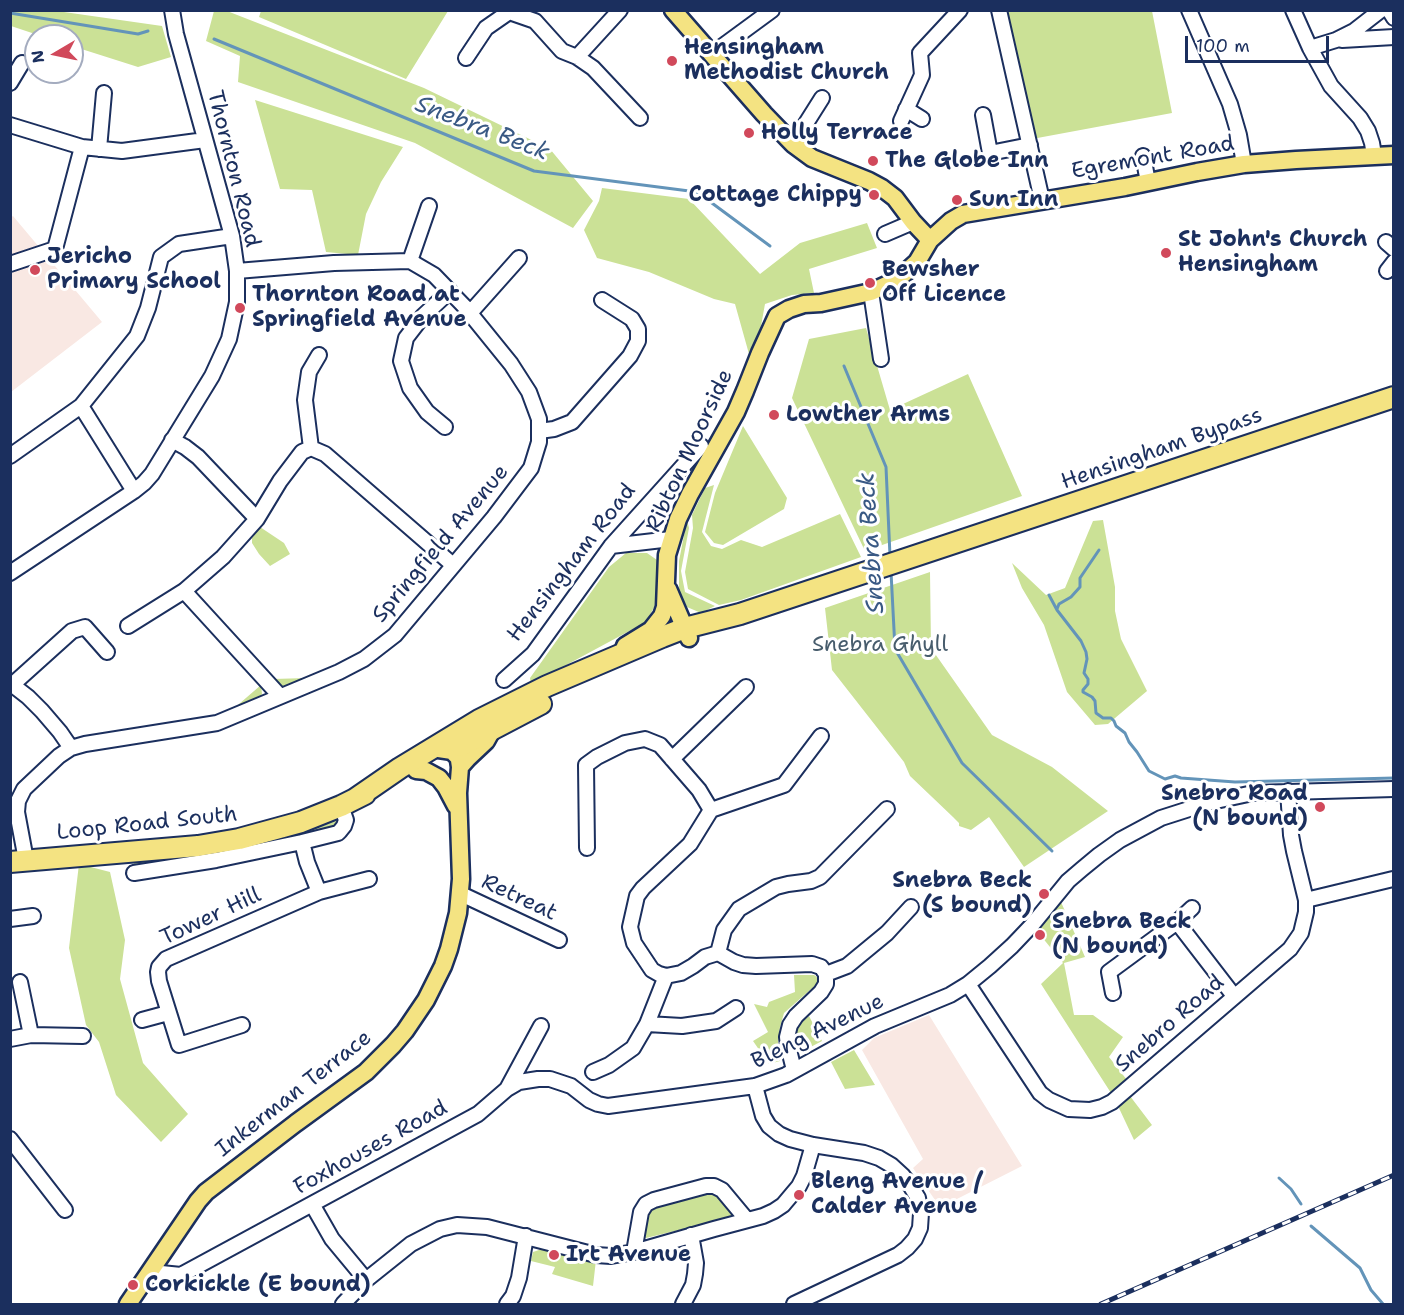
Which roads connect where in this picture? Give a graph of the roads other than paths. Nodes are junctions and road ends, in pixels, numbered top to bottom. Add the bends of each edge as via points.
1 (172, 10) edge
2 (674, 10) edge
3 (771, 10) edge
4 (960, 10) edge
5 (999, 10) edge
6 (1189, 10) edge
7 (1293, 10) edge
8 (1381, 10) edge
9 (1389, 10) edge
10 (612, 13) edge
11 (1394, 18) edge
12 (1394, 37) edge
13 (1336, 40) junction
14 (1310, 48) junction
15 (712, 54) junction
16 (577, 57) junction
17 (466, 58) dead end
18 (22, 63) dead end
19 (10, 83) edge
20 (104, 93) dead end
21 (822, 98) dead end
22 (983, 115) dead end
23 (640, 118) dead end
24 (922, 118) dead end
25 (10, 125) edge
26 (205, 140) junction
27 (793, 144) junction
28 (1030, 145) junction
29 (82, 147) junction
30 (99, 149) junction
31 (1394, 154) edge
32 (1374, 155) junction
33 (1143, 156) dead end
34 (1244, 164) junction
35 (1148, 182) junction
36 (1042, 200) junction
37 (429, 206) dead end
38 (913, 222) junction
39 (885, 234) dead end
40 (232, 236) junction
41 (930, 240) junction
42 (519, 258) dead end
43 (410, 261) junction
44 (10, 264) edge
45 (237, 271) junction
46 (450, 291) junction
47 (871, 292) junction
48 (602, 300) dead end
49 (470, 313) junction
50 (319, 355) dead end
51 (881, 359) dead end
52 (1394, 397) edge
53 (81, 406) junction
54 (445, 427) dead end
55 (539, 431) junction
56 (172, 440) junction
57 (701, 446) dead end
58 (311, 448) junction
59 (10, 456) edge
60 (134, 491) junction
61 (256, 519) junction
62 (671, 539) junction
63 (611, 546) junction
64 (453, 566) junction
65 (10, 573) edge
66 (666, 585) junction
67 (184, 591) junction
68 (665, 607) junction
69 (128, 626) dead end
70 (683, 633) junction
71 (107, 652) dead end
72 (595, 666) junction
73 (504, 680) dead end
74 (11, 684) edge
75 (746, 687) dead end
76 (280, 696) junction
77 (821, 736) dead end
78 (71, 748) junction
79 (456, 750) junction
80 (672, 759) junction
81 (416, 770) junction
82 (1394, 789) edge
83 (1288, 791) junction
84 (348, 803) junction
85 (458, 810) junction
86 (711, 810) junction
87 (878, 813) dead end
88 (302, 842) junction
89 (587, 848) dead end
90 (18, 861) edge
91 (134, 873) dead end
92 (369, 879) dead end
93 (1394, 879) edge
94 (319, 892) junction
95 (460, 894) junction
96 (1306, 900) junction
97 (911, 907) dead end
98 (1192, 908) dead end
99 (33, 916) dead end
100 (10, 919) edge
101 (1177, 922) junction
102 (559, 940) dead end
103 (718, 953) junction
104 (826, 974) junction
105 (666, 976) junction
106 (20, 982) dead end
107 (968, 984) junction
108 (1113, 993) dead end
109 (1234, 996) junction
110 (736, 1008) dead end
111 (168, 1014) junction
112 (142, 1020) dead end
113 (647, 1024) junction
114 (242, 1025) dead end
115 (541, 1026) dead end
116 (31, 1035) junction
117 (83, 1036) dead end
118 (10, 1039) edge
119 (794, 1070) junction
120 (593, 1072) dead end
121 (755, 1086) junction
122 (507, 1089) junction
123 (608, 1106) joint
124 (10, 1139) edge
125 (813, 1145) junction
126 (312, 1204) junction
127 (65, 1210) dead end
128 (747, 1220) junction
129 (691, 1235) junction
130 (525, 1236) junction
131 (634, 1252) junction
132 (151, 1272) junction
133 (366, 1280) junction
134 (128, 1305) edge
135 (343, 1305) edge
136 (507, 1305) edge
137 (683, 1305) edge
138 (794, 1305) edge

1 - 26 street, Thornton Road
2 - 15 main road
3 - 15 street
4 - 24 street via 920,53 921,75 904,115
5 - 28 street
6 - 34 street via 1230,104
7 - 14 street
8 - 13 street
9 - 11 street
10 - 16 street
12 - 13 street
13 - 14 street
14 - 32 street via 1331,86 1368,131
15 - 27 main road
16 - 17 street via 562,51 535,21 509,12 486,28
16 - 23 street via 593,68
18 - 19 street
20 - 30 street
21 - 27 street
22 - 28 street via 990,153
25 - 29 street
26 - 30 street via 122,151
26 - 40 street, Thornton Road
27 - 38 main road via 812,158 882,188
28 - 36 street
29 - 30 street
29 - 44 street via 55,249
31 - 32 main road, Egremont Road
32 - 34 main road, Egremont Road
33 - 35 street
34 - 35 main road, Egremont Road
35 - 36 main road, Egremont Road
36 - 41 main road, Egremont Road via 963,214
37 - 43 street
38 - 39 street
38 - 41 main road
40 - 45 street, Thornton Road
40 - 53 street via 179,244 161,257 137,336
41 - 47 main road, Egremont Road via 917,262 897,279
42 - 49 street
43 - 45 street
43 - 46 street, Springfield Avenue via 434,275
45 - 56 street, Thornton Road via 237,302 229,339 212,376
46 - 49 street, Springfield Avenue
46 - 54 street via 406,338 401,361 410,388 427,412
47 - 51 street
47 - 62 main road, Ribton Moorside via 804,304 777,316 736,412 690,494
48 - 55 street via 632,319 638,329 638,341 630,356 572,422
49 - 55 street, Springfield Avenue via 530,392
50 - 58 street via 309,372 304,400
52 - 70 highway, Hensingham Bypass
53 - 59 street
53 - 60 street
55 - 64 street, Springfield Avenue via 531,468
56 - 60 street, Thornton Road via 152,474
56 - 61 street via 198,457
57 - 63 street, Hensingham Road
58 - 61 street via 302,452
58 - 64 street via 325,454
60 - 65 street, Thornton Road
61 - 67 street via 223,557
62 - 63 street
62 - 66 main road, Ribton Moorside
63 - 73 street, Hensingham Road via 533,654
64 - 76 street, Springfield Avenue via 395,635 364,659
66 - 68 main road, Ribton Moorside
66 - 70 main road
67 - 69 street
67 - 76 street
68 - 70 main road via 670,624
68 - 72 main road via 651,630
70 - 72 highway
70 - 79 highway
71 - 74 street via 85,627 72,631
72 - 79 highway via 488,716
74 - 78 street via 42,711
75 - 80 street
76 - 78 street, Springfield Avenue via 217,723
77 - 86 street via 784,784
78 - 90 street, Springfield Avenue via 20,795
79 - 81 highway
79 - 84 highway via 432,748
79 - 85 main road, Inkerman Terrace
80 - 86 street
80 - 89 street via 660,745 645,740 625,743 586,765
81 - 84 highway
81 - 85 main road via 439,778
82 - 83 street, Bleng Avenue
83 - 96 street, Snebro Road via 1291,835
83 - 107 street, Bleng Avenue via 1254,793 1187,809 1120,840 1068,881 1032,926
84 - 88 street, Tower Hill via 344,826 338,833
84 - 90 highway, Loop Road South via 280,829 219,843
85 - 95 main road, Inkerman Terrace
86 - 105 street via 690,844 637,896 631,936 652,970
87 - 103 street via 820,877 776,887 739,909 724,930
88 - 91 street, Tower Hill
88 - 94 street
92 - 94 street, Tower Hill
93 - 96 street
94 - 111 street, Tower Hill via 166,959 158,976
95 - 102 street, Retreat
95 - 132 main road, Inkerman Terrace via 443,966 405,1031 366,1072 206,1192
96 - 109 street, Snebro Road via 1297,941
97 - 104 street via 847,966
98 - 101 street
99 - 100 street
101 - 108 street via 1109,972
101 - 109 street
103 - 104 street via 743,965 812,964
103 - 105 street via 681,973
104 - 119 street via 821,992 790,1026 787,1036
105 - 113 street
106 - 116 street
107 - 109 street, Snebro Road via 1040,1093 1049,1101 1077,1110 1112,1102
107 - 119 street, Bleng Avenue via 875,1026
110 - 113 street via 716,1021 682,1026
111 - 112 street
111 - 114 street, Tower Hill via 178,1045
113 - 120 street via 633,1048
115 - 122 street
116 - 117 street
116 - 118 street
119 - 121 street, Bleng Avenue
121 - 123 street, Bleng Avenue
121 - 125 street via 769,1126 778,1134
122 - 123 street, Foxhouses Road via 519,1082 549,1079
122 - 126 street, Foxhouses Road via 478,1114
124 - 127 street
125 - 128 street via 800,1186 792,1197 774,1211
125 - 138 street via 864,1153 891,1165 918,1198 920,1228 915,1239 898,1255
126 - 132 street, Foxhouses Road via 181,1275
126 - 133 street via 332,1239
128 - 129 street
128 - 131 street via 714,1186 654,1200 641,1212
129 - 131 street
129 - 137 street via 695,1274
130 - 131 street via 596,1255
130 - 133 street via 472,1225 440,1229 411,1244
130 - 136 street via 519,1278
132 - 134 main road, Inkerman Terrace
133 - 135 street

